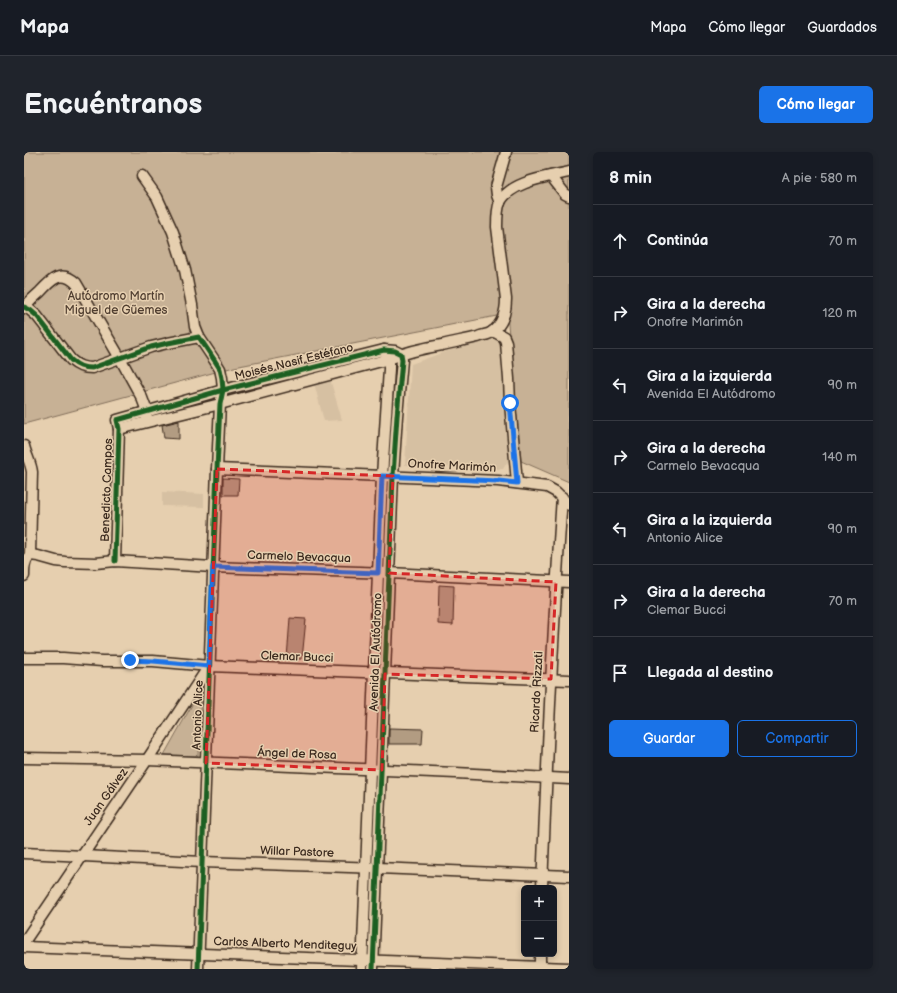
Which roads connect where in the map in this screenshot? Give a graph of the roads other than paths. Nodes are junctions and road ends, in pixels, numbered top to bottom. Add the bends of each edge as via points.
1 (506, 152) edge
2 (569, 172) edge
3 (142, 176) dead end
4 (551, 176) junction
5 (569, 196) edge
6 (500, 203) junction
7 (24, 307) edge
8 (493, 331) junction
9 (199, 337) junction
10 (386, 354) junction
11 (401, 354) junction
12 (120, 358) junction
13 (223, 390) junction
14 (220, 404) junction
15 (147, 417) junction
16 (118, 424) joint
17 (24, 446) edge
18 (217, 469) junction
19 (382, 476) junction
20 (393, 476) junction
21 (517, 483) junction
22 (566, 501) edge
23 (30, 555) junction
24 (115, 561) junction
25 (213, 567) junction
26 (378, 573) junction
27 (389, 573) junction
28 (24, 576) edge
29 (556, 582) junction
30 (569, 582) edge
31 (24, 658) edge
32 (209, 666) junction
33 (374, 673) junction
34 (385, 674) junction
35 (551, 679) junction
36 (569, 680) edge
37 (24, 758) edge
38 (147, 760) junction
39 (206, 763) junction
40 (370, 770) junction
41 (382, 770) junction
42 (546, 777) junction
43 (569, 779) edge
44 (24, 853) edge
45 (82, 855) junction
46 (202, 862) junction
47 (367, 868) junction
48 (378, 868) junction
49 (543, 875) junction
50 (569, 876) edge
51 (542, 885) edge
52 (24, 942) edge
53 (24, 947) edge
54 (199, 954) junction
55 (540, 957) edge
56 (362, 964) edge
57 (374, 964) edge
58 (540, 968) edge
59 (569, 968) edge
60 (198, 969) edge

1 - 6 street via 496,187
2 - 4 street
3 - 9 street via 157,196 173,232 185,270
4 - 5 street
4 - 6 street via 518,186
6 - 8 street via 496,227 506,308 500,324
7 - 12 street via 37,316 67,356 78,365 92,368
7 - 12 street via 57,277 71,278 79,286
8 - 11 street via 466,340
8 - 21 street via 506,339
9 - 12 street via 151,347
9 - 13 street via 220,369
10 - 11 street via 395,351
10 - 13 street, Moisés Nasif Estéfano
10 - 14 street, Moisés Nasif Estéfano
10 - 19 street, Avenida El Autódromo via 389,369
11 - 20 street, Avenida El Autódromo
12 - 15 street via 142,398
13 - 14 street, Antonio Alice
13 - 15 street, Moisés Nasif Estéfano
14 - 15 street, Moisés Nasif Estéfano
14 - 18 street, Antonio Alice
15 - 16 street, Moisés Nasif Estéfano
16 - 24 street, Benedicto Campos
17 - 23 street via 32,472
18 - 19 street, Onofre Marimón
18 - 25 street, Antonio Alice
19 - 20 street, Onofre Marimón
19 - 26 street, Avenida El Autódromo
20 - 21 street, Onofre Marimón
20 - 27 street, Avenida El Autódromo
21 - 22 street, Onofre Marimón via 547,487
22 - 29 street, Ricardo Rizzati
23 - 24 street, Carmelo Bevacqua via 65,562
23 - 28 street via 25,561
24 - 25 street, Carmelo Bevacqua
25 - 26 street, Carmelo Bevacqua
25 - 32 street, Antonio Alice
26 - 27 street, Carmelo Bevacqua
26 - 33 street, Avenida El Autódromo
27 - 29 street, Carmelo Bevacqua
27 - 34 street, Avenida El Autódromo
29 - 30 street, Carmelo Bevacqua
29 - 35 street, Ricardo Rizzati
31 - 32 street, Clemar Bucci via 153,661
32 - 33 street, Clemar Bucci
32 - 38 street, Juan Gálvez
32 - 39 street, Antonio Alice
33 - 34 street, Clemar Bucci
33 - 40 street, Avenida El Autódromo
34 - 35 street, Clemar Bucci
34 - 41 street, Avenida El Autódromo
35 - 36 street, Clemar Bucci
35 - 42 street, Ricardo Rizzati
37 - 38 street, Ángel de Rosa
38 - 39 street, Ángel de Rosa
38 - 45 street, Juan Gálvez
39 - 40 street, Ángel de Rosa
39 - 46 street, Antonio Alice
40 - 41 street, Ángel de Rosa
40 - 47 street, Avenida El Autódromo
41 - 42 street, Ángel de Rosa
41 - 48 street, Avenida El Autódromo
42 - 43 street, Ángel de Rosa
42 - 49 street, Ricardo Rizzati
44 - 45 street, Willar Pastore
45 - 46 street, Willar Pastore
45 - 52 street, Juan Gálvez
46 - 47 street, Willar Pastore
46 - 54 street, Antonio Alice
47 - 48 street, Willar Pastore
47 - 56 street, Avenida El Autódromo
48 - 49 street, Willar Pastore
48 - 57 street, Avenida El Autódromo
49 - 50 street, Willar Pastore
49 - 51 street, Ricardo Rizzati
53 - 54 street, Carlos Alberto Menditeguy
54 - 56 street, Carlos Alberto Menditeguy
54 - 60 street, Antonio Alice
55 - 58 street
56 - 57 street, Carlos Alberto Menditeguy
57 - 58 street, Carlos Alberto Menditeguy
58 - 59 street, Carlos Alberto Menditeguy

